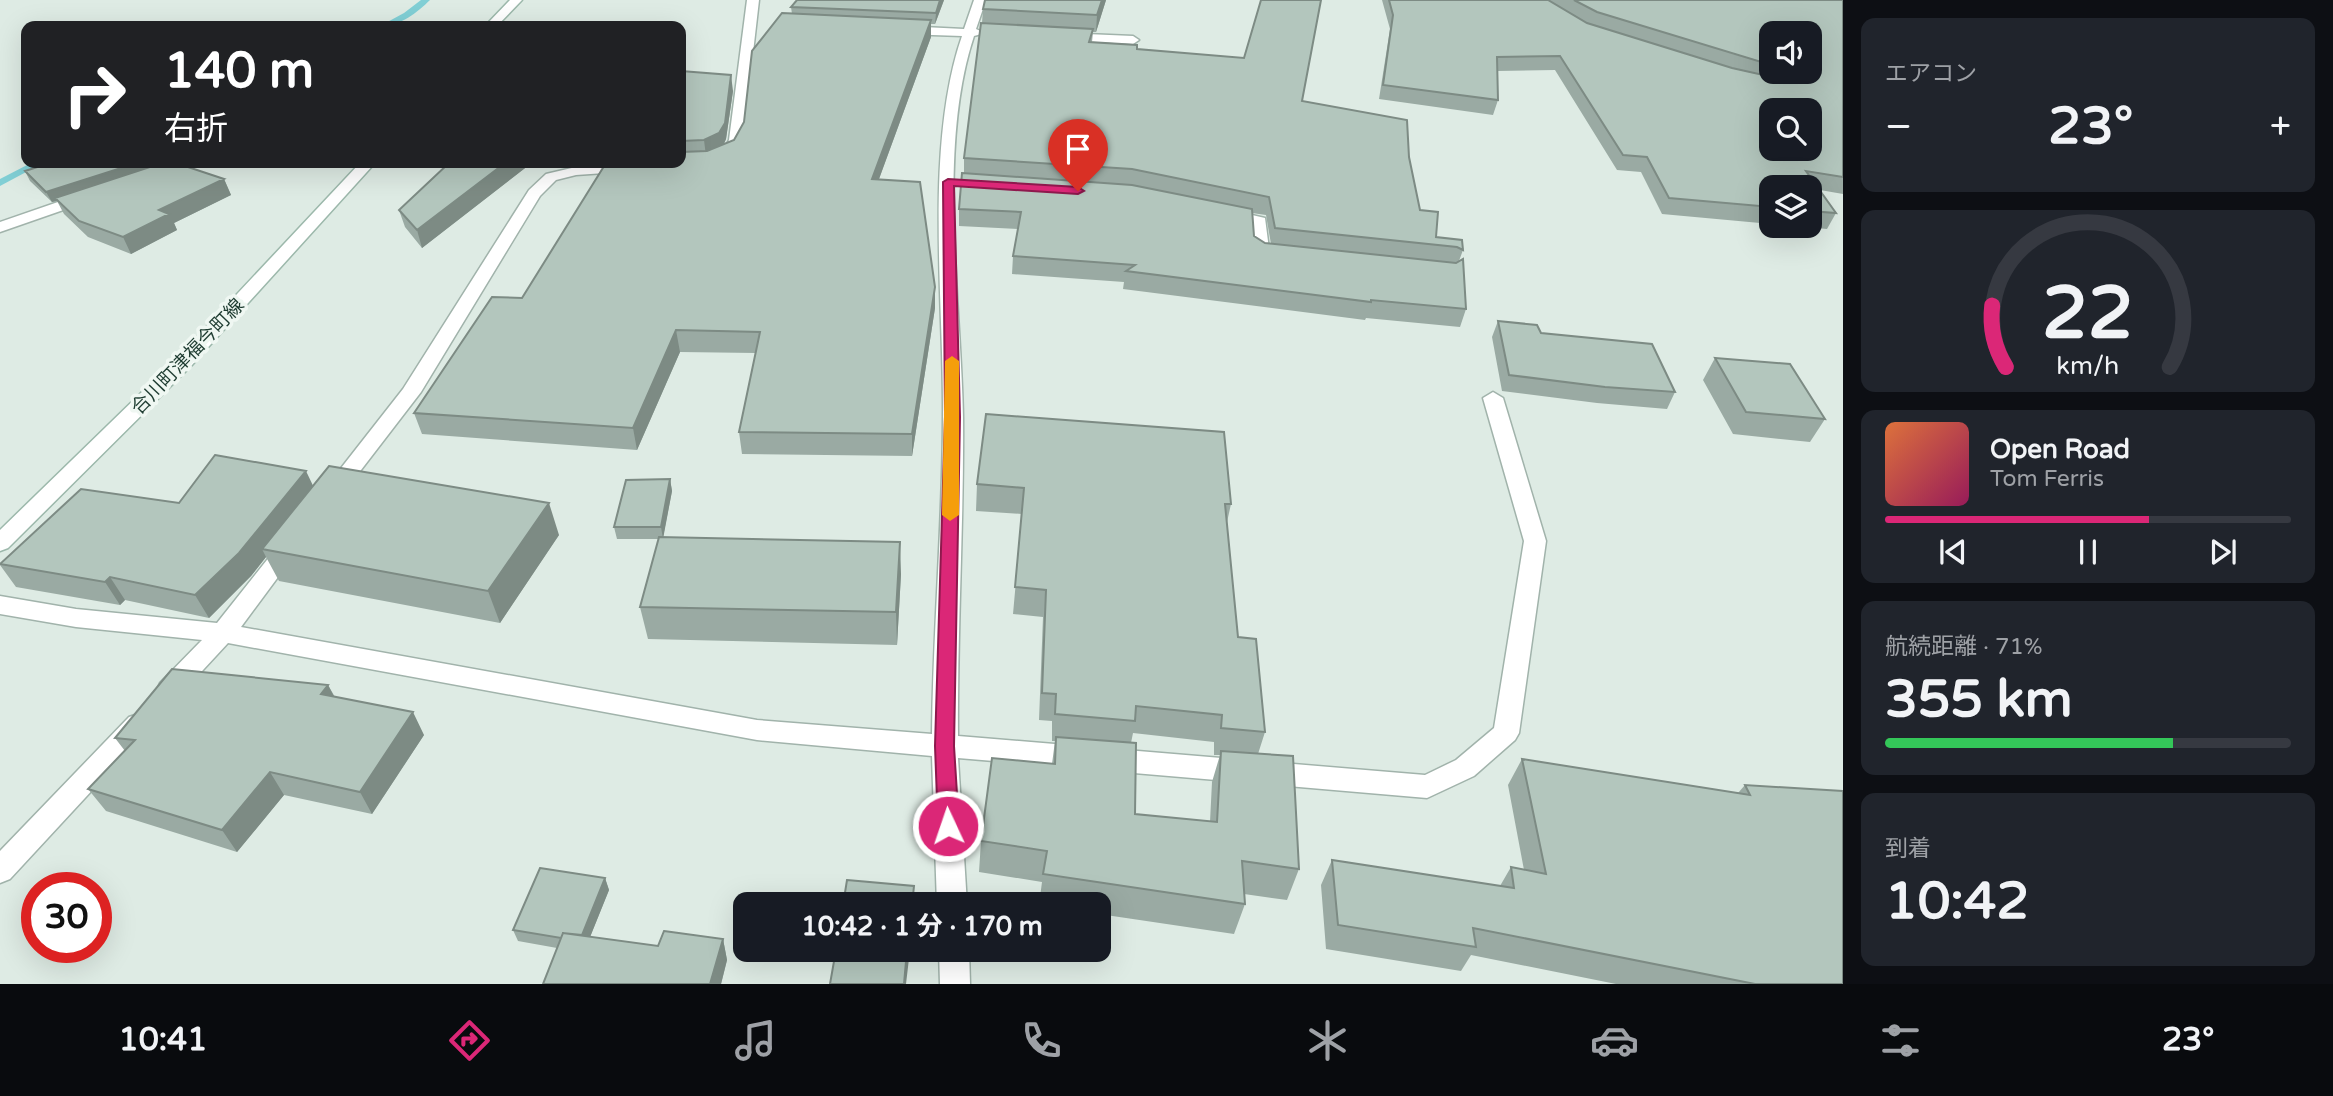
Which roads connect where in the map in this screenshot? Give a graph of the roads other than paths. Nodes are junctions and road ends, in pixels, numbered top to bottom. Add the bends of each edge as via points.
1 (516, 0) edge
2 (753, 0) edge
3 (980, 0) edge
4 (496, 21) edge
5 (885, 29) edge
6 (966, 33) junction
7 (994, 34) edge
8 (1050, 36) edge
9 (1133, 40) dead end
10 (709, 163) edge
11 (363, 168) edge
12 (631, 168) edge
13 (102, 192) edge
14 (1207, 210) edge
15 (0, 226) edge
16 (1288, 256) edge
17 (1493, 398) dead end
18 (326, 501) edge
19 (300, 534) edge
20 (0, 543) edge
21 (0, 604) edge
22 (223, 632) junction
23 (945, 746) junction
24 (0, 870) edge
25 (951, 892) edge
26 (954, 962) edge
27 (955, 984) edge

1 - 4 street
2 - 10 street via 757,22 736,140 729,155
3 - 6 street
5 - 6 street
6 - 7 street
6 - 23 street via 953,91 953,417
8 - 9 street
11 - 20 street, 合川町津福今町線 via 185,361
12 - 18 street via 551,177 534,193 411,392
13 - 15 street
14 - 16 street via 1259,221 1261,253
17 - 23 street via 1535,541 1506,733 1465,768 1427,787
19 - 22 street
21 - 22 street via 76,618
22 - 23 street via 757,730
22 - 24 street
23 - 25 street
26 - 27 street

